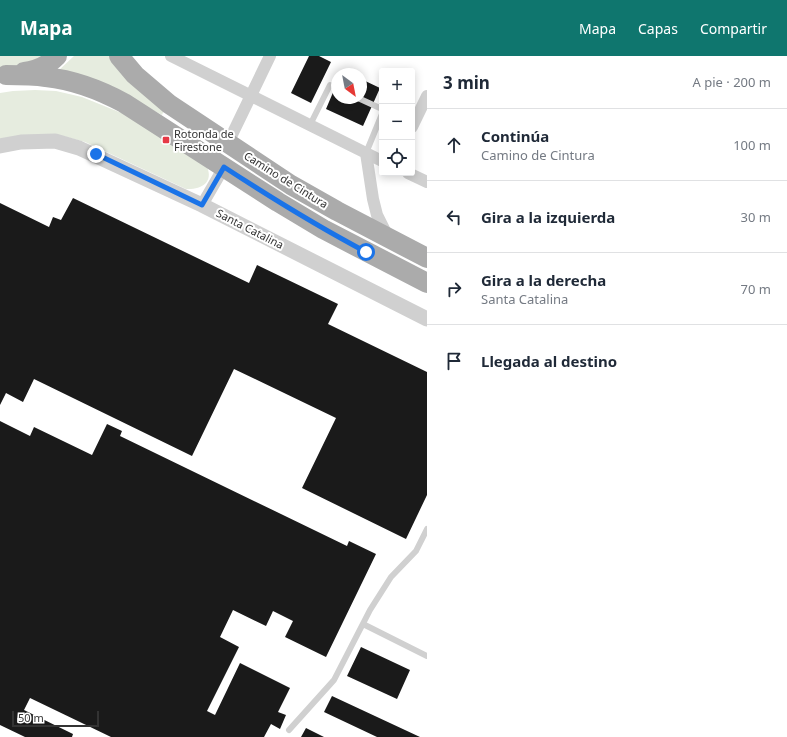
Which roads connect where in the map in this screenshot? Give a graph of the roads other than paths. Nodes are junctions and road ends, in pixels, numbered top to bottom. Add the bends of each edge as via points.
1 (57, 56) edge
2 (119, 56) edge
3 (171, 56) edge
4 (270, 56) edge
5 (3, 75) edge
6 (331, 85) edge
7 (251, 96) junction
8 (427, 96) edge
9 (367, 102) edge
10 (379, 108) edge
11 (379, 121) edge
12 (415, 121) edge
13 (310, 125) junction
14 (228, 143) junction
15 (0, 146) edge
16 (366, 153) junction
17 (379, 160) edge
18 (224, 167) junction
19 (414, 176) edge
20 (427, 182) edge
21 (202, 205) junction
22 (389, 238) junction
23 (427, 258) edge
24 (427, 283) edge
25 (427, 319) edge
26 (427, 529) edge
27 (363, 624) junction
28 (427, 656) edge
29 (289, 730) dead end

1 - 5 main road via 32,71
2 - 14 main road, Camino de Cintura via 150,89
3 - 7 street
4 - 7 street
5 - 18 main road, Camino de Cintura via 46,77 89,86 109,94
6 - 13 lane
7 - 13 street
7 - 14 street
8 - 12 street
9 - 10 lane
11 - 16 lane
13 - 16 street
14 - 22 main road, Camino de Cintura via 291,185
15 - 21 street, Santa Catalina via 38,141 68,144 96,154
16 - 17 street
16 - 22 street via 376,210
18 - 21 street
18 - 24 main road, Camino de Cintura via 323,229
19 - 20 street
21 - 25 street, Santa Catalina
22 - 23 main road, Camino de Cintura
26 - 27 lane via 416,551 391,577
27 - 28 lane
27 - 29 lane via 334,680

